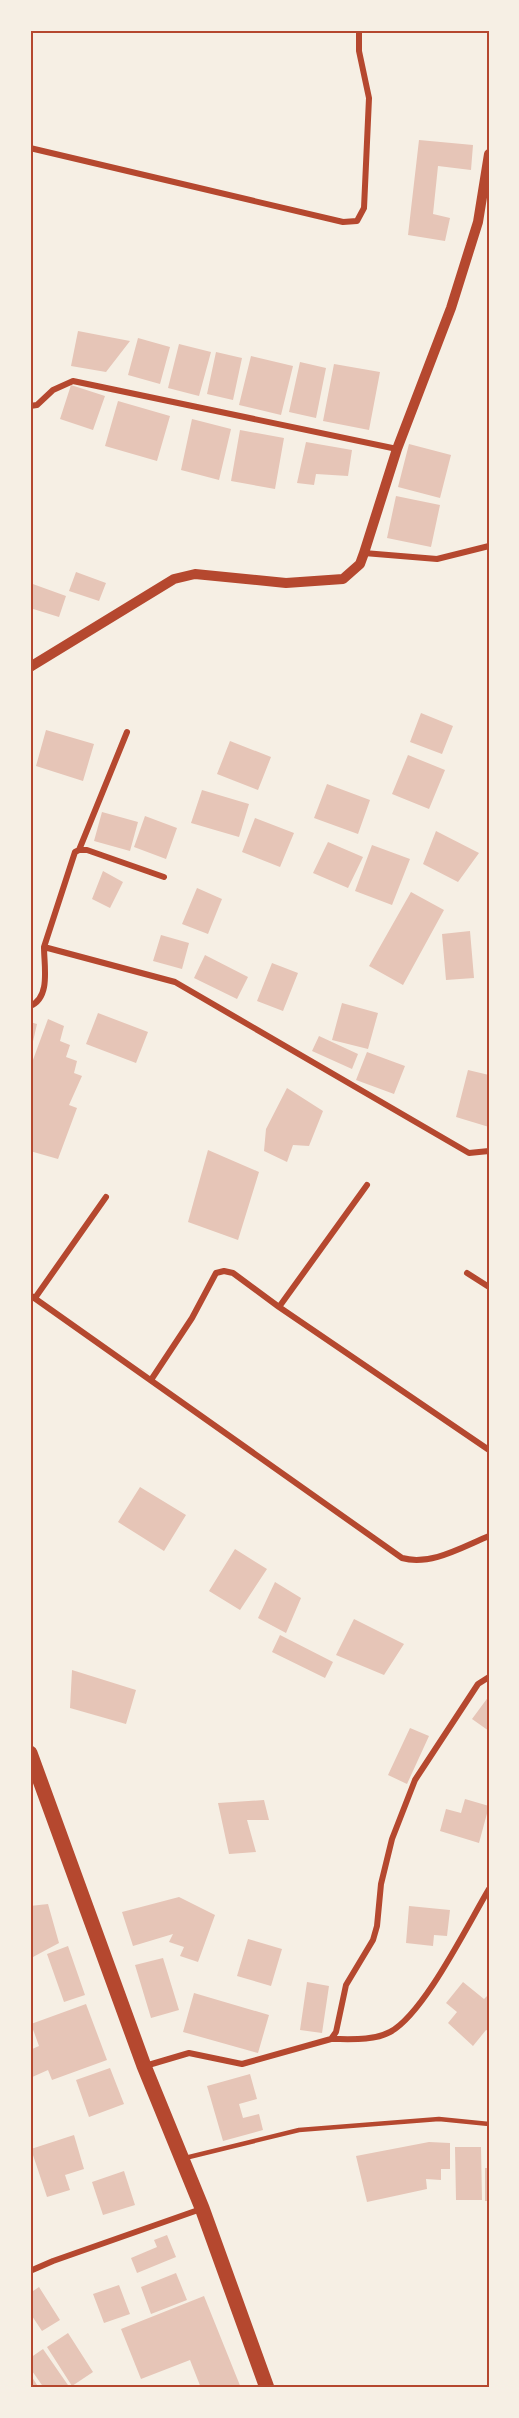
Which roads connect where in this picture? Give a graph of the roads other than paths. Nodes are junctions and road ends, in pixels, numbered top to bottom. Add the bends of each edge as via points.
1 (358, 30) edge
2 (30, 148) edge
3 (489, 154) edge
4 (30, 406) edge
5 (396, 449) junction
6 (489, 546) edge
7 (364, 553) junction
8 (30, 667) edge
9 (127, 732) dead end
10 (79, 850) junction
11 (164, 877) dead end
12 (44, 947) junction
13 (30, 1006) edge
14 (489, 1151) edge
15 (368, 1185) dead end
16 (106, 1197) dead end
17 (467, 1273) dead end
18 (489, 1287) edge
19 (33, 1296) edge
20 (279, 1307) junction
21 (151, 1380) junction
22 (489, 1450) edge
23 (489, 1536) edge
24 (489, 1677) edge
25 (30, 1753) edge
26 (489, 1889) edge
27 (331, 2039) junction
28 (144, 2066) junction
29 (489, 2124) edge
30 (183, 2159) junction
31 (202, 2208) junction
32 (30, 2271) edge
33 (267, 2388) edge

1 - 2 street via 369,98 364,208 357,221 342,222
3 - 5 street via 478,222 455,297
4 - 5 street via 73,381
5 - 7 street
6 - 7 street via 437,559
7 - 8 street via 360,564 343,579 285,583 195,574 174,579
9 - 10 street
10 - 11 street
10 - 12 street via 71,858
12 - 13 street via 45,990
12 - 14 street via 175,982 469,1153
15 - 20 street
16 - 19 street
17 - 18 street
19 - 21 street
20 - 21 street via 233,1273 216,1273
20 - 22 street
21 - 23 street via 402,1558 415,1562 429,1560
24 - 27 street via 478,1684 415,1780 392,1839 373,1940 346,1985
25 - 28 main road
26 - 27 street via 419,2007 390,2032 370,2038
27 - 28 street via 242,2064 189,2053
28 - 30 main road
29 - 30 lane via 439,2119 299,2130
30 - 31 main road
31 - 32 street
31 - 33 main road

